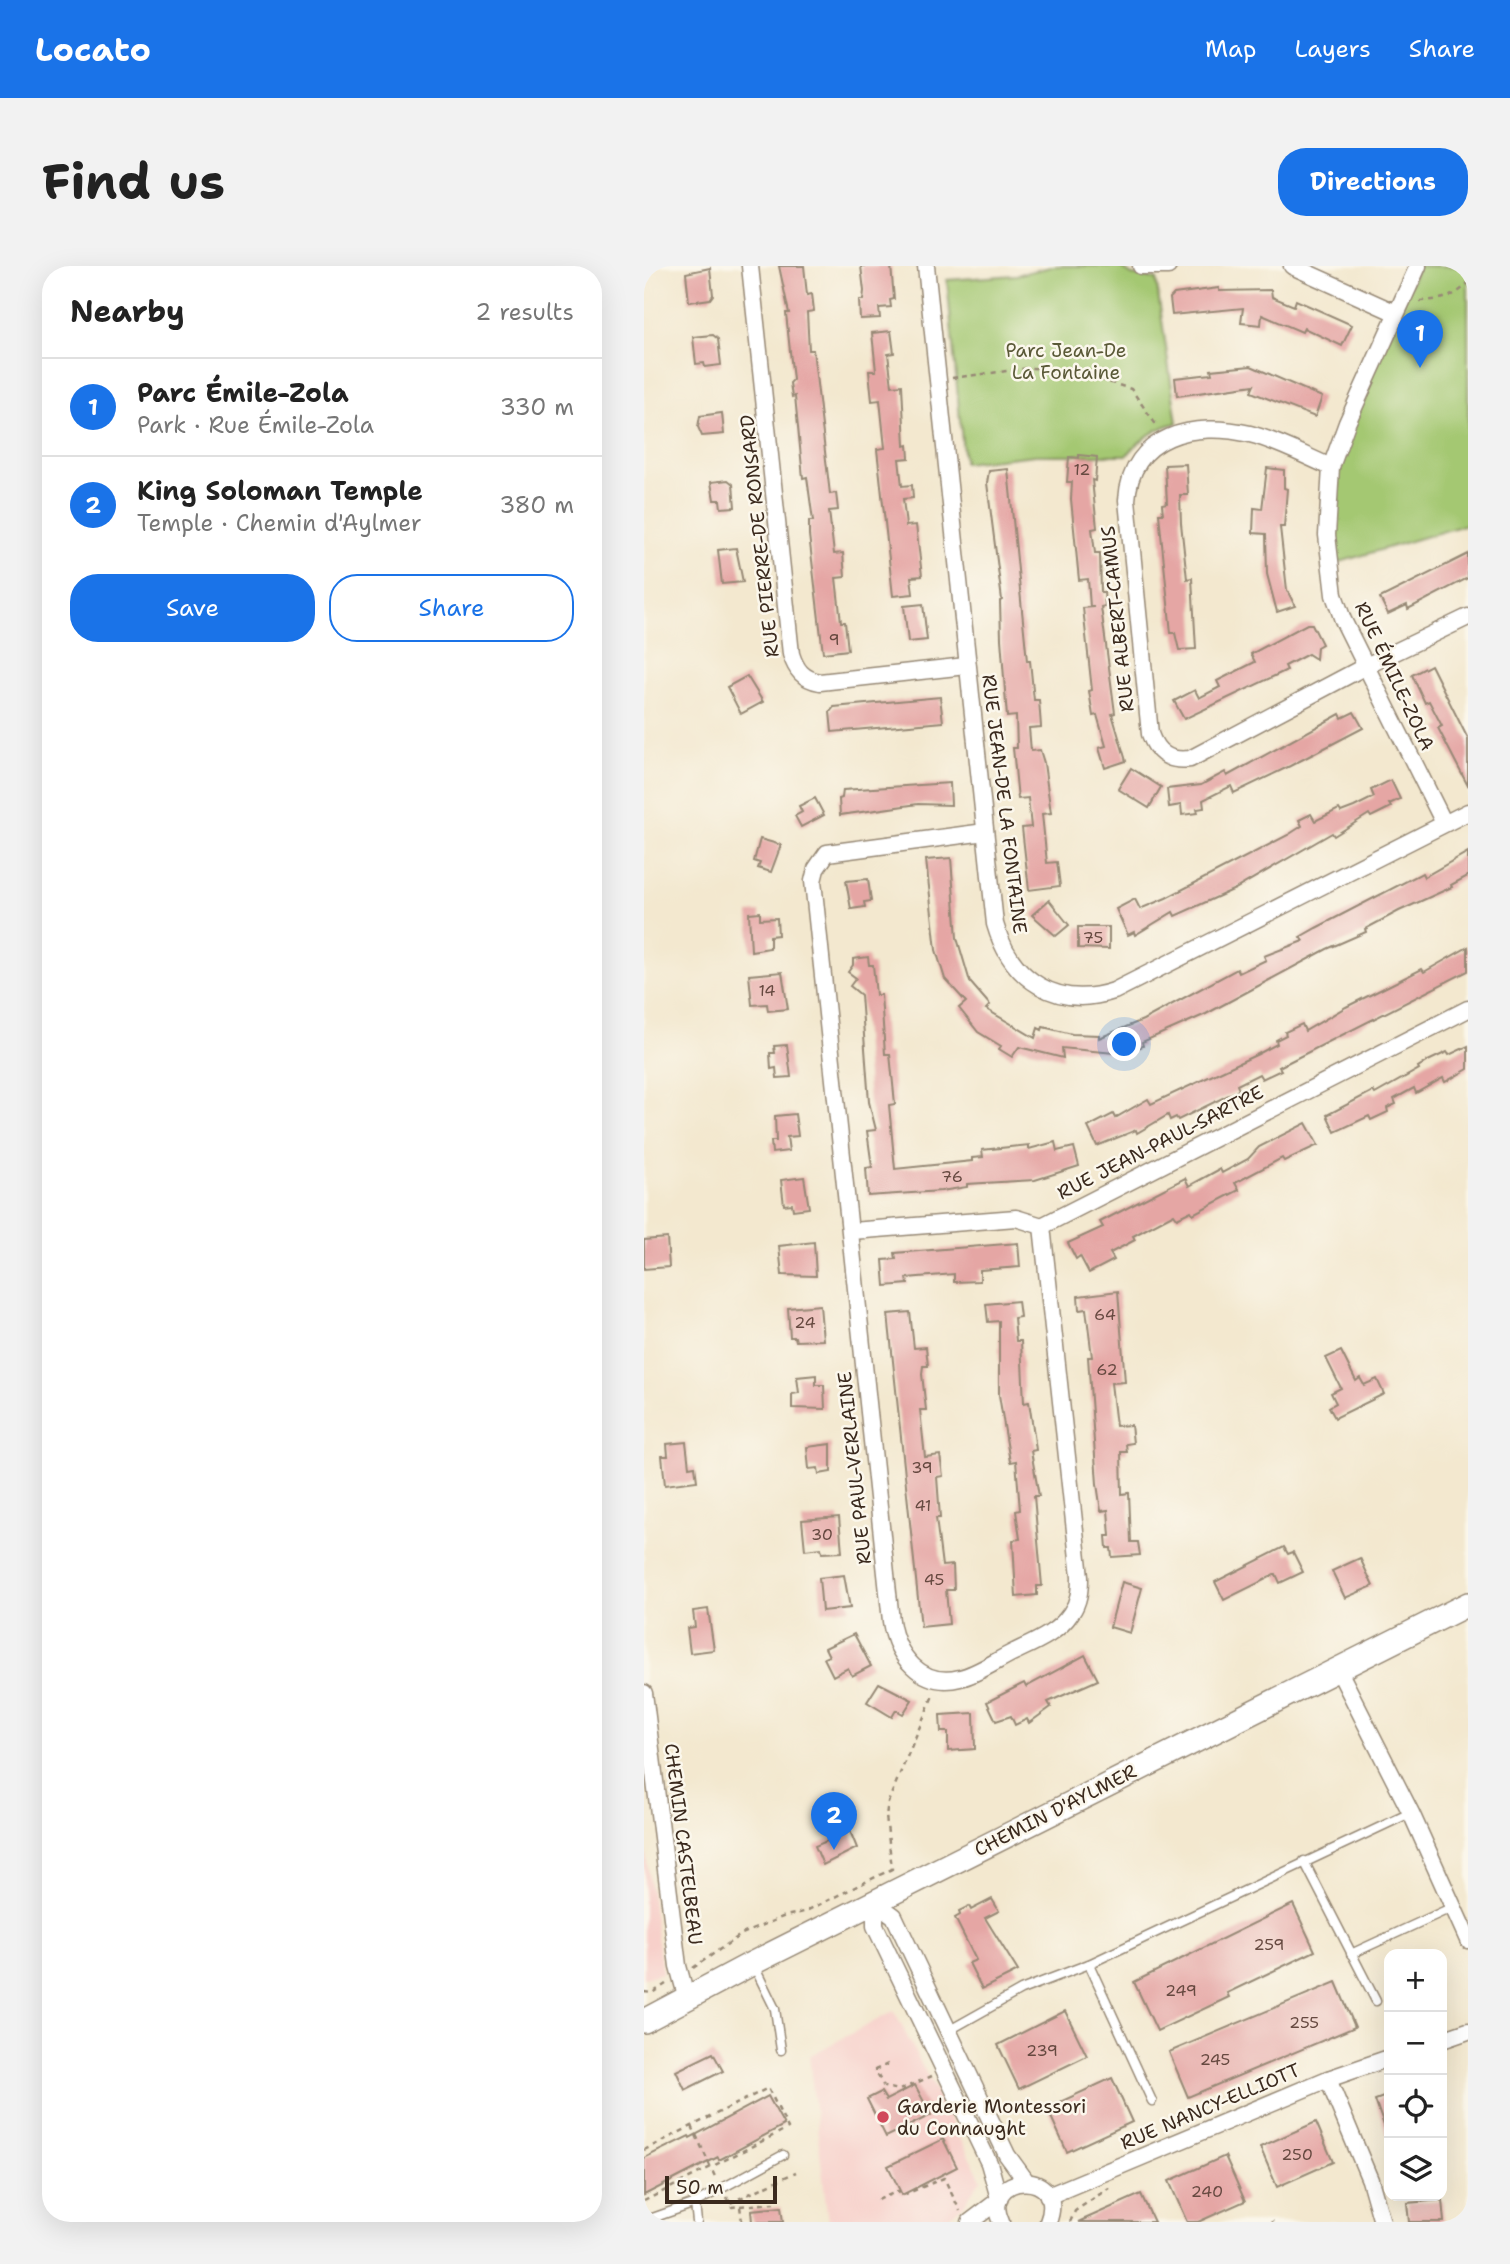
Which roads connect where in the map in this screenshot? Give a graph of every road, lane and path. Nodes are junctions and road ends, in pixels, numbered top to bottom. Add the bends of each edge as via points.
1 (750, 266) edge
2 (926, 266) edge
3 (1141, 266) edge
4 (1168, 266) edge
5 (1292, 266) edge
6 (1418, 266) edge
7 (1468, 284) edge
8 (1399, 307) junction
9 (938, 380) junction
10 (1164, 439) junction
11 (1331, 467) junction
12 (1468, 617) edge
13 (966, 666) junction
14 (1364, 667) junction
15 (1468, 811) edge
16 (1444, 823) junction
17 (985, 832) junction
18 (1468, 1009) edge
19 (1042, 1226) junction
20 (852, 1231) junction
21 (1468, 1604) edge
22 (1338, 1667) junction
23 (936, 1678) junction
24 (644, 1693) edge
25 (1410, 1813) junction
26 (1304, 1861) junction
27 (875, 1902) junction
28 (1453, 1907) junction
29 (1468, 1940) edge
30 (1351, 1954) junction
31 (753, 1963) junction
32 (1089, 1964) junction
33 (680, 1976) junction
34 (644, 1992) edge
35 (687, 1999) junction
36 (1376, 2001) dead end
37 (644, 2021) edge
38 (948, 2031) junction
39 (1468, 2031) edge
40 (1447, 2038) edge
41 (781, 2050) dead end
42 (1384, 2060) edge
43 (888, 2064) dead end
44 (935, 2075) dead end
45 (1328, 2079) junction
46 (1152, 2101) dead end
47 (692, 2126) junction
48 (644, 2150) edge
49 (783, 2155) dead end
50 (711, 2167) junction
51 (796, 2172) dead end
52 (1026, 2181) junction
53 (1120, 2184) dead end
54 (722, 2188) junction
55 (1048, 2196) junction
56 (999, 2199) junction
57 (878, 2200) dead end
58 (644, 2201) edge
59 (695, 2203) junction
60 (730, 2203) junction
61 (774, 2203) dead end
62 (740, 2206) junction
63 (966, 2218) edge
64 (644, 2221) edge
65 (697, 2222) edge
66 (742, 2222) edge
67 (1001, 2222) edge
68 (1048, 2222) edge
69 (1070, 2222) edge
70 (1382, 2222) edge

1 - 13 street, RUE PIERRE-DE RONSARD via 795,667 810,681 820,682
2 - 9 street, RUE JEAN-DE LA FONTAINE
3 - 4 street
5 - 8 street
6 - 8 street, RUE ÉMILE-ZOLA
7 - 8 path via 1440,300
8 - 11 street, RUE ÉMILE-ZOLA
9 - 10 path via 1030,369 1070,370 1131,389
9 - 13 street, RUE JEAN-DE LA FONTAINE
10 - 11 street, RUE ALBERT-CAMUS via 1200,432 1238,432
10 - 14 street, RUE ALBERT-CAMUS via 1141,455 1133,468 1127,500 1150,734 1160,752 1178,760 1190,759
11 - 14 street, RUE ÉMILE-ZOLA via 1326,535 1334,595
12 - 14 street, RUE ALBERT-CAMUS
13 - 17 street, RUE JEAN-DE LA FONTAINE
14 - 16 street, RUE ÉMILE-ZOLA
15 - 16 street, RUE JEAN-DE LA FONTAINE
16 - 17 street, RUE JEAN-DE LA FONTAINE via 1114,991 1088,998 1045,989 1007,957 995,924
17 - 20 street, RUE PAUL-VERLAINE via 839,850 827,853 816,869 813,881
18 - 19 street, RUE JEAN-PAUL-SARTRE
19 - 20 street via 1016,1218
19 - 23 street via 1080,1577 1077,1603 1052,1633 962,1678
20 - 23 street, RUE PAUL-VERLAINE via 894,1638 906,1662
21 - 22 main road, CHEMIN D'AYLMER
22 - 25 street
22 - 27 main road, CHEMIN D'AYLMER
23 - 33 path via 933,1699 888,1802 892,1869 804,1912 742,1934
24 - 33 street, CHEMIN CASTELBEAU
25 - 26 lane
25 - 28 street
26 - 30 lane
26 - 32 lane
27 - 31 main road, CHEMIN D'AYLMER
27 - 38 street via 894,1916
27 - 56 street via 875,1926 989,2163
28 - 29 street
28 - 30 lane
30 - 36 lane
31 - 35 main road, CHEMIN D'AYLMER
31 - 41 lane via 775,2009
32 - 38 lane via 1021,1990
32 - 46 lane
33 - 34 path via 652,1993
33 - 35 street, CHEMIN CASTELBEAU
35 - 37 main road, CHEMIN D'AYLMER
38 - 52 street via 1007,2155
39 - 40 street
42 - 45 street, RUE NANCY-ELLIOTT
43 - 44 path via 875,2070 884,2087 899,2090
45 - 55 street, RUE NANCY-ELLIOTT
45 - 70 street
47 - 48 path
47 - 50 path
47 - 50 path via 768,2088 788,2128
49 - 54 lane
50 - 54 path
50 - 58 path
51 - 60 path
52 - 55 street via 1043,2188
52 - 56 street via 1010,2185
53 - 69 path via 1076,2211
54 - 59 lane
54 - 60 path
55 - 68 street
56 - 63 street
56 - 67 street
57 - 63 path via 898,2191 901,2196 943,2178
59 - 64 lane
59 - 65 lane
60 - 62 path
61 - 62 path
62 - 66 path

